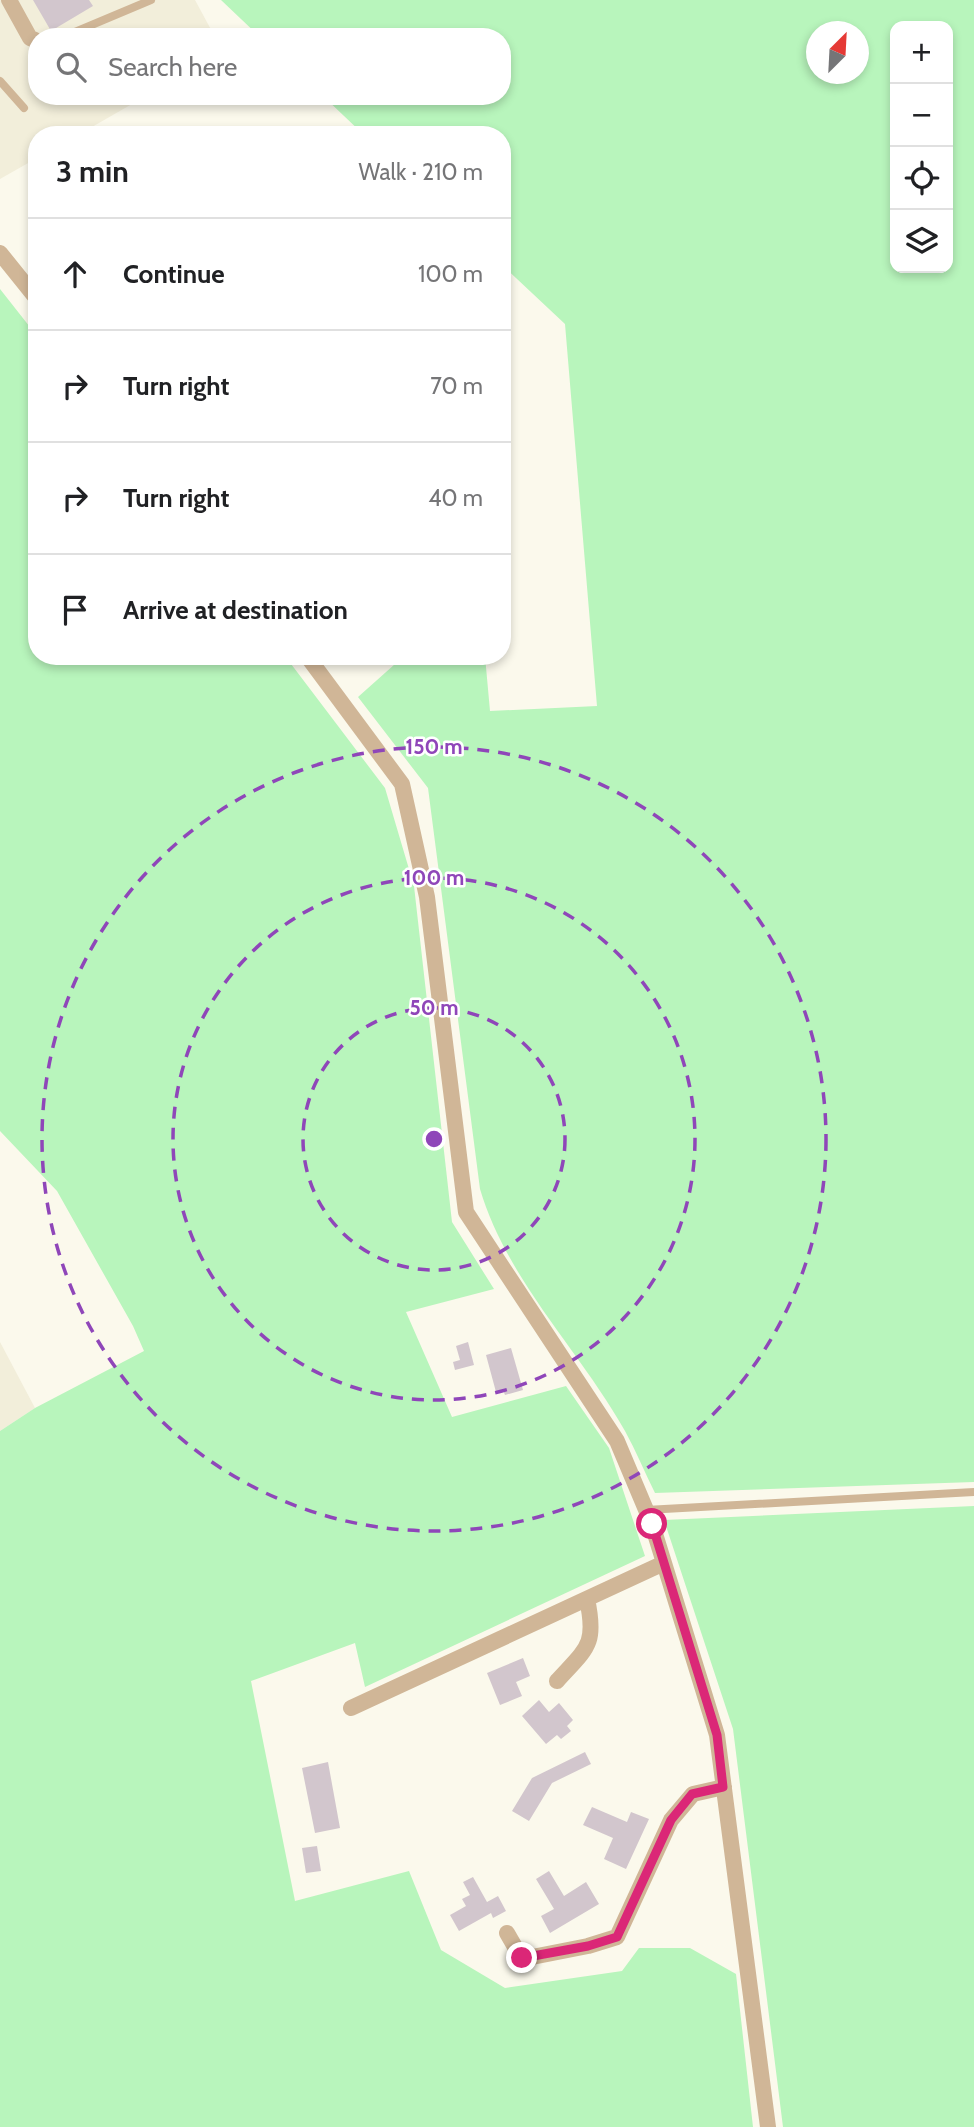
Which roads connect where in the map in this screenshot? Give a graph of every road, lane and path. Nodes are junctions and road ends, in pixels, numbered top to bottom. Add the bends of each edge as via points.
1 (9, 0) edge
2 (151, 0) edge
3 (84, 28) edge
4 (28, 33) edge
5 (0, 81) edge
6 (24, 108) dead end
7 (0, 253) edge
8 (28, 288) edge
9 (314, 665) edge
10 (974, 1492) edge
11 (646, 1510) junction
12 (664, 1563) junction
13 (587, 1599) junction
14 (557, 1681) dead end
15 (351, 1708) dead end
16 (723, 1787) junction
17 (508, 1933) dead end
18 (768, 2127) edge

1 - 4 street
2 - 3 lane
5 - 6 lane
7 - 8 street
9 - 11 street via 402,784 427,897 466,1212 618,1441
10 - 11 lane
11 - 12 street
12 - 13 street
12 - 16 street via 717,1735
13 - 14 street via 593,1629 583,1651
13 - 15 street
16 - 17 street via 692,1794 671,1820 617,1937 522,1958
16 - 18 street

